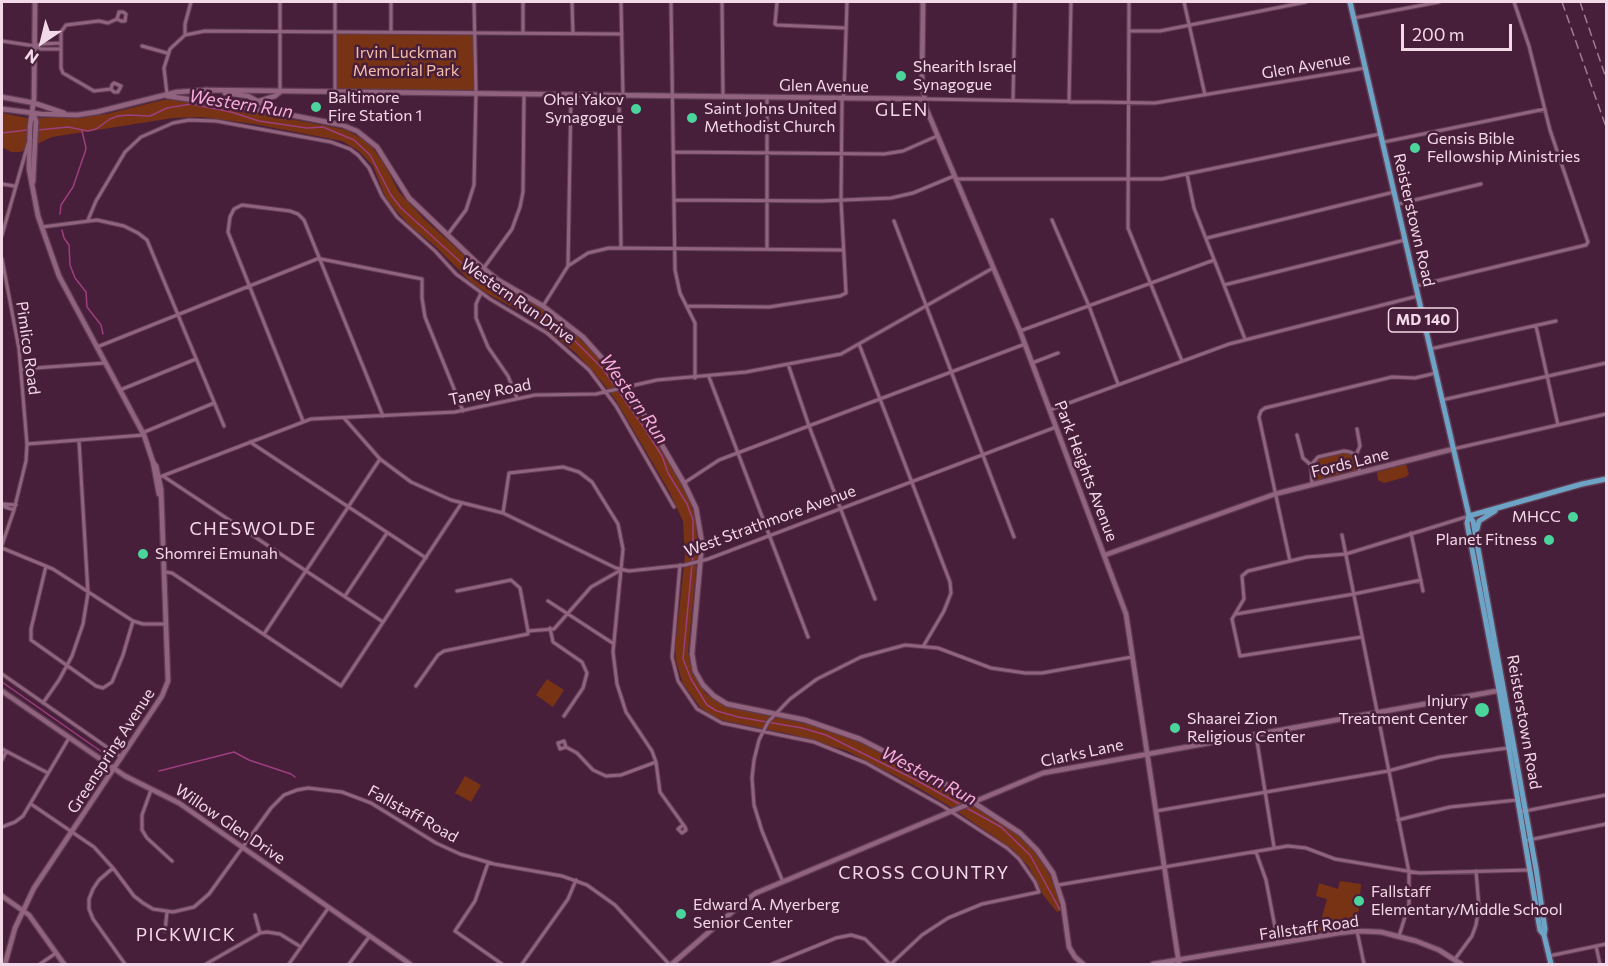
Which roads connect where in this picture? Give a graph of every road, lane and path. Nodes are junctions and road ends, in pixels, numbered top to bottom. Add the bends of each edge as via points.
1 (35, 2) edge
2 (191, 2) edge
3 (280, 2) edge
4 (335, 2) edge
5 (391, 2) edge
6 (474, 2) edge
7 (523, 2) edge
8 (572, 2) edge
9 (621, 2) edge
10 (671, 2) edge
11 (722, 2) edge
12 (777, 2) edge
13 (847, 2) edge
14 (923, 2) edge
15 (1015, 2) edge
16 (1071, 2) edge
17 (1129, 2) edge
18 (1184, 2) edge
19 (1306, 2) edge
20 (1350, 2) edge
21 (1439, 2) edge
22 (1514, 2) edge
23 (1354, 18) junction
24 (117, 19) dead end
25 (1189, 25) junction
26 (846, 28) junction
27 (335, 31) junction
28 (1129, 31) junction
29 (280, 32) junction
30 (391, 32) junction
31 (475, 33) junction
32 (524, 33) junction
33 (573, 34) junction
34 (622, 34) junction
35 (185, 35) junction
36 (2, 41) edge
37 (61, 43) junction
38 (35, 46) junction
39 (142, 46) dead end
40 (61, 49) junction
41 (167, 53) junction
42 (1365, 68) junction
43 (111, 89) dead end
44 (205, 90) junction
45 (280, 91) junction
46 (335, 92) junction
47 (476, 93) junction
48 (524, 94) junction
49 (571, 94) junction
50 (621, 95) junction
51 (672, 95) junction
52 (1205, 95) junction
53 (167, 96) junction
54 (2, 97) edge
55 (723, 97) junction
56 (767, 97) junction
57 (843, 98) junction
58 (924, 99) junction
59 (208, 101) junction
60 (1013, 101) junction
61 (259, 102) junction
62 (1070, 102) junction
63 (34, 103) junction
64 (1128, 103) junction
65 (2, 109) edge
66 (1545, 109) junction
67 (33, 113) junction
68 (280, 113) junction
69 (69, 115) junction
70 (1380, 134) junction
71 (32, 136) junction
72 (937, 136) junction
73 (1382, 143) junction
74 (673, 152) junction
75 (767, 153) junction
76 (842, 154) junction
77 (32, 169) junction
78 (1187, 174) junction
79 (18, 176) junction
80 (955, 178) junction
81 (1128, 179) junction
82 (2, 184) edge
83 (1481, 184) dead end
84 (15, 186) junction
85 (1394, 192) junction
86 (674, 200) junction
87 (767, 200) junction
88 (841, 200) junction
89 (1396, 204) junction
90 (2, 213) edge
91 (7, 213) junction
92 (88, 220) junction
93 (1052, 220) dead end
94 (894, 221) dead end
95 (3, 223) edge
96 (42, 227) junction
97 (2, 235) edge
98 (446, 235) junction
99 (1206, 238) junction
100 (1405, 240) junction
101 (621, 248) junction
102 (675, 249) junction
103 (767, 249) junction
104 (843, 250) junction
105 (2, 259) edge
106 (321, 259) junction
107 (1214, 260) junction
108 (568, 266) junction
109 (993, 267) junction
110 (483, 269) junction
111 (1152, 282) junction
112 (1224, 285) junction
113 (249, 286) junction
114 (1415, 286) junction
115 (481, 293) junction
116 (1418, 296) junction
117 (543, 306) junction
118 (687, 306) junction
119 (927, 306) junction
120 (1089, 306) junction
121 (178, 315) junction
122 (1556, 321) dead end
123 (1536, 326) junction
124 (1020, 331) junction
125 (1245, 340) junction
126 (860, 344) junction
127 (1025, 344) junction
128 (97, 347) junction
129 (1430, 350) junction
130 (1058, 352) dead end
131 (196, 359) junction
132 (1182, 361) junction
133 (105, 363) junction
134 (1032, 363) junction
135 (1606, 363) edge
136 (788, 364) junction
137 (21, 369) junction
138 (952, 371) junction
139 (1436, 373) junction
140 (1547, 376) junction
141 (709, 377) junction
142 (695, 378) junction
143 (1118, 384) junction
144 (625, 388) junction
145 (120, 390) junction
146 (607, 393) junction
147 (517, 398) junction
148 (880, 399) junction
149 (1442, 400) junction
150 (214, 403) junction
151 (1050, 410) junction
152 (463, 411) junction
153 (1606, 414) edge
154 (383, 416) junction
155 (344, 418) junction
156 (303, 421) junction
157 (1558, 425) junction
158 (224, 426) dead end
159 (809, 426) junction
160 (1056, 427) junction
161 (1357, 429) dead end
162 (143, 434) junction
163 (1297, 435) dead end
164 (79, 441) junction
165 (250, 442) junction
166 (27, 444) junction
167 (1453, 449) junction
168 (738, 454) junction
169 (984, 455) junction
170 (1356, 455) junction
171 (380, 459) junction
172 (1311, 465) junction
173 (1360, 473) junction
174 (159, 477) junction
175 (1606, 479) edge
176 (912, 482) junction
177 (684, 483) junction
178 (1312, 485) junction
179 (1275, 494) junction
180 (2, 504) edge
181 (461, 504) junction
182 (16, 505) junction
183 (348, 507) junction
184 (674, 507) dead end
185 (1501, 507) junction
186 (841, 509) junction
187 (14, 510) junction
188 (503, 513) junction
189 (1469, 516) junction
190 (387, 533) junction
191 (1411, 533) junction
192 (1342, 535) dead end
193 (770, 536) junction
194 (1014, 537) dead end
195 (2, 547) edge
196 (1346, 554) junction
197 (1105, 555) junction
198 (426, 558) junction
199 (1290, 561) junction
200 (698, 562) junction
201 (1480, 562) junction
202 (680, 565) junction
203 (46, 566) junction
204 (621, 570) junction
205 (306, 571) junction
206 (165, 572) junction
207 (1420, 580) junction
208 (457, 591) dead end
209 (1423, 591) dead end
210 (88, 593) junction
211 (1354, 594) junction
212 (345, 596) junction
213 (875, 599) dead end
214 (548, 600) dead end
215 (1485, 613) junction
216 (568, 614) junction
217 (1234, 614) junction
218 (133, 621) junction
219 (384, 622) junction
220 (167, 624) junction
221 (550, 628) junction
222 (528, 631) junction
223 (1494, 632) junction
224 (264, 634) junction
225 (808, 637) dead end
226 (1362, 637) junction
227 (614, 644) junction
228 (924, 645) junction
229 (1133, 657) junction
230 (68, 666) junction
231 (2, 674) edge
232 (416, 686) dead end
233 (1502, 690) junction
234 (2, 691) edge
235 (43, 703) junction
236 (1377, 712) junction
237 (564, 716) dead end
238 (773, 716) junction
239 (762, 732) junction
240 (1256, 733) junction
241 (69, 738) junction
242 (566, 747) dead end
243 (1508, 748) junction
244 (2, 749) edge
245 (6, 752) junction
246 (1147, 753) junction
247 (122, 757) junction
248 (2, 760) edge
249 (656, 762) junction
250 (114, 769) junction
251 (1388, 771) junction
252 (1519, 772) junction
253 (48, 773) junction
254 (152, 789) junction
255 (1266, 792) junction
256 (1606, 795) edge
257 (1517, 800) junction
258 (973, 802) junction
259 (30, 804) junction
260 (951, 811) junction
261 (1156, 811) junction
262 (1523, 811) junction
263 (1398, 820) junction
264 (1606, 824) edge
265 (682, 825) dead end
266 (2, 827) edge
267 (72, 832) junction
268 (1528, 840) junction
269 (243, 847) junction
270 (1274, 848) junction
271 (1256, 851) junction
272 (172, 861) dead end
273 (488, 863) junction
274 (1165, 867) junction
275 (113, 868) junction
276 (1530, 870) junction
277 (1476, 871) junction
278 (1409, 872) junction
279 (576, 880) junction
280 (783, 882) junction
281 (1058, 885) junction
282 (2, 896) edge
283 (329, 907) junction
284 (22, 910) junction
285 (167, 912) junction
286 (255, 915) dead end
287 (165, 931) dead end
288 (1357, 932) junction
289 (260, 933) junction
290 (1544, 935) junction
291 (369, 936) junction
292 (1399, 936) junction
293 (1278, 943) junction
294 (1606, 944) edge
295 (1596, 946) junction
296 (301, 947) junction
297 (56, 953) junction
298 (1549, 956) junction
299 (1455, 960) junction
300 (1179, 963) edge
301 (5, 964) edge
302 (40, 964) edge
303 (64, 964) edge
304 (125, 964) edge
305 (206, 964) edge
306 (289, 964) edge
307 (349, 964) edge
308 (411, 964) edge
309 (502, 964) edge
310 (522, 964) edge
311 (671, 964) edge
312 (772, 964) edge
313 (891, 964) edge
314 (1083, 964) edge
315 (1154, 964) edge
316 (1364, 964) edge
317 (1461, 964) edge
318 (1551, 964) edge
319 (1600, 964) edge

1 - 38 main road
2 - 35 street
3 - 29 street
4 - 27 street
5 - 30 street
6 - 31 street
7 - 32 street
8 - 33 street
9 - 34 street
10 - 51 street
11 - 55 street
12 - 26 street via 775,24 780,26
13 - 26 street
14 - 58 main road, Park Heights Avenue
15 - 60 street
16 - 62 street
17 - 28 street
18 - 25 street
19 - 25 street
20 - 23 main road, Reisterstown Road / MD 140
21 - 23 street
22 - 66 street
23 - 42 main road, Reisterstown Road / MD 140
24 - 37 street via 66,25 61,30
25 - 28 street via 1160,31
25 - 52 street
26 - 57 street
27 - 29 street
27 - 30 street
27 - 46 street
28 - 64 street
29 - 35 street via 215,30
29 - 45 street
30 - 31 street
31 - 32 street
31 - 47 street
32 - 33 street
33 - 34 street
34 - 50 street
35 - 41 street
36 - 38 street
37 - 38 street
37 - 40 street
38 - 40 street
38 - 63 main road
39 - 41 street
40 - 43 street via 63,73 94,91
41 - 53 street
42 - 52 street, Glen Avenue
42 - 70 main road, Reisterstown Road / MD 140
44 - 45 main road, Glen Avenue
44 - 53 main road
44 - 61 main road via 244,95
45 - 46 main road, Glen Avenue
45 - 61 main road, Glen Avenue
46 - 47 main road, Glen Avenue
47 - 48 main road, Glen Avenue
47 - 98 street via 473,190 462,218
48 - 49 main road, Glen Avenue
48 - 110 street via 520,207 512,229
49 - 50 main road, Glen Avenue
49 - 108 street
50 - 51 main road, Glen Avenue
50 - 101 street
51 - 55 main road, Glen Avenue
51 - 74 street
52 - 64 street, Glen Avenue
53 - 59 main road
53 - 69 main road
54 - 63 main road
55 - 56 main road, Glen Avenue
56 - 57 main road, Glen Avenue
56 - 75 street
57 - 58 main road, Glen Avenue
57 - 76 street
58 - 60 street, Glen Avenue
58 - 72 main road, Park Heights Avenue
59 - 61 main road
59 - 68 main road
60 - 62 street, Glen Avenue
61 - 68 main road
62 - 64 street, Glen Avenue
63 - 67 main road, Greenspring Avenue
63 - 69 main road
64 - 81 street
65 - 67 main road
66 - 73 street
66 - 114 street via 1587,243
67 - 69 main road
67 - 71 main road, Greenspring Avenue
68 - 98 main road via 345,126 363,135 381,152 405,194
70 - 73 main road, Reisterstown Road / MD 140
70 - 78 street
71 - 77 main road, Greenspring Avenue
71 - 79 street
72 - 76 street via 897,152
72 - 80 main road, Park Heights Avenue
73 - 85 main road, Reisterstown Road / MD 140
74 - 75 street
74 - 86 street
75 - 76 street
75 - 87 street
76 - 88 street
77 - 79 street
77 - 96 main road, Greenspring Avenue
78 - 81 street
78 - 99 street
79 - 84 street
80 - 81 street
80 - 88 street via 898,197
80 - 109 main road, Park Heights Avenue
81 - 111 street via 1128,228
82 - 84 street
83 - 89 street
84 - 91 street
85 - 89 main road, Reisterstown Road / MD 140
85 - 99 street
86 - 87 street
86 - 102 street
87 - 88 street
87 - 103 street
88 - 104 street
89 - 100 main road, Reisterstown Road / MD 140
90 - 91 street
91 - 95 street
92 - 96 street
92 - 115 street, Western Run Drive via 121,157 148,133 189,120 243,126 339,144 354,152 369,168 397,217
92 - 121 street via 124,226 147,240
93 - 120 street
94 - 119 street
95 - 97 street
96 - 128 main road, Greenspring Avenue via 59,276
98 - 110 main road
99 - 107 street
100 - 112 street
100 - 114 main road, Reisterstown Road / MD 140
101 - 102 street
101 - 108 street via 598,249
102 - 103 street
102 - 118 street via 676,278
103 - 104 street
104 - 118 street via 847,294 769,307
105 - 137 street, Pimlico Road
106 - 113 street
106 - 113 street via 307,225 298,214 239,205 228,222 228,232
106 - 152 street via 422,279 425,317
106 - 154 street
107 - 111 street
107 - 112 street
108 - 117 street
109 - 119 street, Taney Road
109 - 124 main road, Park Heights Avenue
110 - 117 main road
111 - 120 street
111 - 132 street
112 - 125 street
113 - 121 street
113 - 156 street
114 - 116 main road, Reisterstown Road / MD 140
115 - 146 street, Western Run Drive via 556,340
115 - 147 street via 476,318
116 - 125 street
116 - 129 main road, Reisterstown Road / MD 140
117 - 144 main road via 583,337
118 - 142 street via 696,327
119 - 126 street, Taney Road
119 - 138 street
120 - 124 street
120 - 143 street
121 - 128 street
121 - 131 street
122 - 123 street
123 - 129 street
123 - 140 street
124 - 127 main road, Park Heights Avenue
125 - 132 street
126 - 136 street, Taney Road via 841,354
126 - 148 street
127 - 134 main road, Park Heights Avenue
127 - 138 street
128 - 133 main road, Greenspring Avenue
129 - 139 main road, Reisterstown Road / MD 140
130 - 134 street
131 - 145 street
131 - 150 street
132 - 143 street
133 - 137 street
133 - 145 main road, Greenspring Avenue
134 - 151 main road, Park Heights Avenue
135 - 140 street
136 - 141 street, Taney Road
136 - 159 street
137 - 166 street, Pimlico Road
138 - 148 street
138 - 169 street
139 - 149 main road, Reisterstown Road / MD 140
139 - 179 street via 1392,377 1261,411
140 - 149 street
140 - 157 street
141 - 142 street, Taney Road
141 - 168 street
142 - 144 street, Taney Road via 657,380
143 - 151 street
144 - 146 street, Taney Road
144 - 177 main road
145 - 162 main road, Greenspring Avenue
146 - 147 street, Taney Road
146 - 184 street, Western Run Drive
147 - 152 street, Taney Road
148 - 159 street
148 - 176 street
149 - 167 main road, Reisterstown Road / MD 140
150 - 158 street
150 - 162 street
151 - 160 main road, Park Heights Avenue
152 - 154 street, Taney Road
153 - 157 street, Fords Lane
154 - 155 street, Taney Road
155 - 156 street, Taney Road
155 - 171 street
156 - 165 street, Taney Road
157 - 167 street, Fords Lane
159 - 168 street
159 - 186 street
160 - 169 street, West Strathmore Avenue
160 - 197 main road, Park Heights Avenue
161 - 170 street via 1360,446
162 - 164 street
162 - 174 main road, Greenspring Avenue
163 - 172 street via 1303,458
164 - 166 street
164 - 210 street
165 - 174 street, Taney Road
165 - 183 street
166 - 182 street, Pimlico Road
167 - 173 main road, Fords Lane
167 - 189 main road, Reisterstown Road / MD 140
168 - 177 street via 719,460
168 - 193 street
169 - 176 street, West Strathmore Avenue
169 - 194 street
170 - 172 street via 1347,451 1335,453 1318,457
170 - 173 street
171 - 181 street via 411,482
171 - 183 street
172 - 178 street
173 - 178 main road, Fords Lane
174 - 205 street
174 - 206 main road, Greenspring Avenue
175 - 185 main road
176 - 186 street, West Strathmore Avenue
176 - 228 street via 951,588 944,611
177 - 200 main road via 699,521 702,543
178 - 179 main road, Fords Lane
179 - 197 main road, Fords Lane
179 - 199 street
180 - 182 street
180 - 187 street
181 - 188 street
181 - 198 street
182 - 187 street, Pimlico Road
183 - 190 street
183 - 205 street
185 - 189 main road
185 - 201 main road via 1478,523
186 - 193 street, West Strathmore Avenue
186 - 213 street
187 - 195 street, Pimlico Road
188 - 204 street
188 - 204 street via 509,473 563,467 574,470 595,486 620,531
189 - 191 street
189 - 201 main road, Reisterstown Road / MD 140
189 - 215 main road, Reisterstown Road / MD 140 via 1467,524
190 - 198 street
190 - 212 street
191 - 196 street
191 - 207 street
192 - 196 street
193 - 200 street, West Strathmore Avenue
193 - 225 street
195 - 203 street
196 - 199 street
196 - 211 street
197 - 229 main road, Park Heights Avenue via 1126,615
198 - 219 street
199 - 217 street via 1242,576 1244,599
200 - 202 street, West Strathmore Avenue
200 - 238 main road via 692,648 697,676 722,701
201 - 223 main road, Reisterstown Road / MD 140
202 - 204 street, West Strathmore Avenue
202 - 239 street via 672,650 678,681 692,703 709,717
203 - 210 street
203 - 230 street via 31,640
204 - 216 street via 591,587
204 - 227 street
205 - 212 street
205 - 224 street
206 - 220 main road, Greenspring Avenue
206 - 224 street
207 - 209 street
207 - 211 street
208 - 222 street via 511,580 520,588
210 - 218 street
210 - 230 street via 83,624
211 - 217 street
211 - 226 street
212 - 219 street
214 - 216 street
215 - 223 main road
215 - 233 main road, Reisterstown Road / MD 140
216 - 221 street via 558,626
216 - 227 street
217 - 226 street via 1240,656
218 - 220 street
218 - 230 street via 112,682 103,688 96,686
219 - 224 street via 341,686
220 - 247 main road, Greenspring Avenue via 168,681
221 - 222 street
221 - 237 street via 555,644 579,659 587,673 583,688
222 - 232 street via 441,652
223 - 233 main road, Reisterstown Road / MD 140
226 - 236 street
227 - 249 street via 615,674 623,705
228 - 229 street via 991,669 1016,673
228 - 238 street via 884,649 848,662 799,691
229 - 246 main road, Park Heights Avenue
230 - 235 street
231 - 235 street
233 - 236 main road, Clarks Lane
233 - 243 main road, Reisterstown Road / MD 140
233 - 252 main road, Reisterstown Road / MD 140
234 - 241 main road, Willow Glen Drive
235 - 247 street
236 - 240 main road, Clarks Lane
236 - 251 street
238 - 239 street
238 - 258 main road via 819,723 854,736
239 - 260 street via 838,750
239 - 280 street via 753,767 754,805
240 - 246 main road, Clarks Lane
240 - 255 street
241 - 250 main road, Willow Glen Drive
241 - 253 street
242 - 249 street via 606,776 621,775
243 - 251 street via 1440,757
243 - 252 main road via 1512,749
243 - 257 main road, Reisterstown Road / MD 140
244 - 245 street
245 - 248 street
245 - 253 street
246 - 258 main road, Clarks Lane via 1043,772
246 - 261 main road, Park Heights Avenue
247 - 250 main road, Greenspring Avenue
249 - 265 street via 660,792
250 - 254 main road, Willow Glen Drive
250 - 267 main road, Greenspring Avenue
251 - 255 street
251 - 263 street
252 - 262 main road, Reisterstown Road / MD 140
253 - 259 street
254 - 269 main road, Willow Glen Drive
254 - 272 street via 142,815 142,830
255 - 261 street
255 - 270 street
256 - 262 street
257 - 262 main road, Reisterstown Road / MD 140
257 - 263 street via 1450,807
258 - 260 main road, Clarks Lane
258 - 281 main road via 1027,839
259 - 266 street via 19,820
259 - 267 street
260 - 280 main road, Clarks Lane
260 - 313 street via 1014,854 1039,892 991,901 956,914 922,935
261 - 274 main road, Park Heights Avenue
262 - 268 main road, Reisterstown Road / MD 140
263 - 278 street
264 - 268 street
267 - 275 street via 94,847
267 - 284 main road, Greenspring Avenue
268 - 276 main road, Reisterstown Road / MD 140
268 - 290 main road, Reisterstown Road / MD 140
269 - 273 street, Fallstaff Road via 280,798 297,790 316,788 357,797 442,846
269 - 283 main road, Willow Glen Drive
269 - 285 street, Fallstaff Road via 202,901 189,909
270 - 271 street
270 - 278 street via 1300,847 1335,859
271 - 274 street
271 - 293 street
273 - 279 street, Fallstaff Road
273 - 309 street via 475,901 455,931
274 - 281 street
274 - 300 main road, Park Heights Avenue
275 - 285 street via 138,899
275 - 304 street via 93,889 88,909
276 - 277 street
276 - 290 main road, Reisterstown Road / MD 140
277 - 278 street
277 - 299 street via 1477,920 1472,936
278 - 292 street via 1409,904
279 - 310 street via 565,903
279 - 311 street, Fallstaff Road via 611,901
280 - 311 main road, Clarks Lane via 745,900
281 - 314 main road via 1069,947
282 - 284 main road
283 - 291 main road, Willow Glen Drive
283 - 296 street
284 - 297 main road
284 - 301 main road, Greenspring Avenue
285 - 287 street
286 - 289 street
288 - 292 main road, Fallstaff Road
288 - 293 main road, Fallstaff Road
288 - 316 street
289 - 296 street via 280,934
289 - 305 street
290 - 298 main road, Reisterstown Road / MD 140
291 - 307 street
291 - 308 main road, Willow Glen Drive
292 - 299 main road, Fallstaff Road via 1431,946
293 - 300 main road, Fallstaff Road
294 - 295 street
295 - 298 street
295 - 319 street
296 - 306 street
297 - 302 street
297 - 303 main road
298 - 318 main road, Reisterstown Road / MD 140
299 - 317 main road, Fallstaff Road
300 - 315 main road, Fallstaff Road
312 - 313 street via 851,935 865,939

